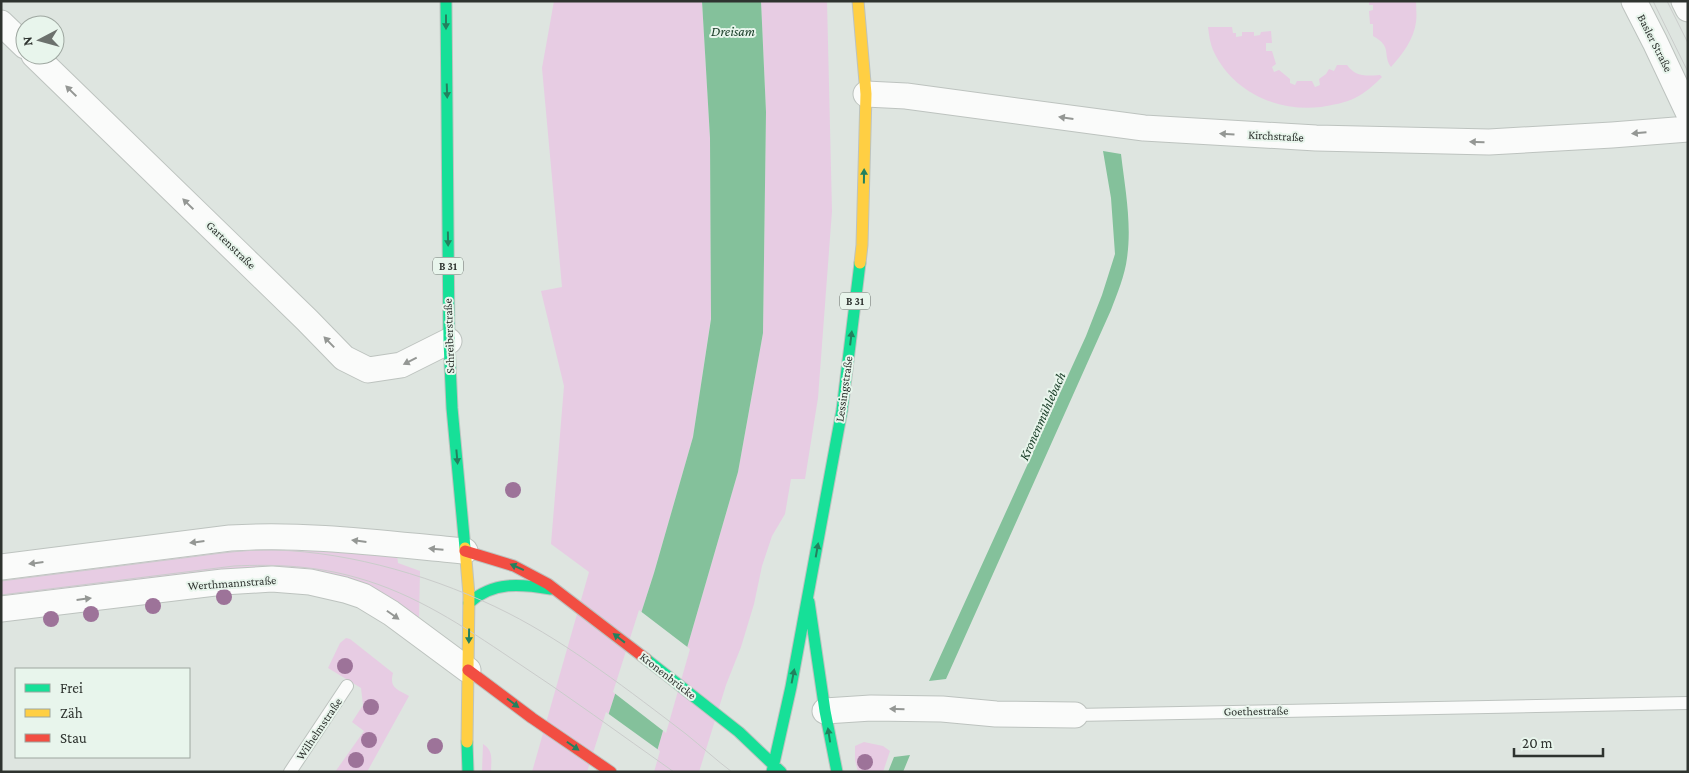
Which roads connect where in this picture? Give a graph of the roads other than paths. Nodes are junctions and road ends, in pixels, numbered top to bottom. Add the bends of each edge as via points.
1 (446, 1) edge
2 (858, 1) edge
3 (1634, 1) edge
4 (1684, 1) edge
5 (1688, 9) edge
6 (1, 23) edge
7 (15, 36) edge
8 (44, 65) edge
9 (866, 94) junction
10 (1688, 112) edge
11 (1688, 129) edge
12 (449, 341) junction
13 (465, 551) junction
14 (1, 567) edge
15 (559, 591) junction
16 (808, 598) junction
17 (469, 603) junction
18 (1, 609) edge
19 (468, 670) junction
20 (347, 686) dead end
21 (1688, 702) edge
22 (825, 711) junction
23 (1075, 715) joint
24 (468, 742) junction
25 (775, 769) edge
26 (290, 772) edge
27 (458, 772) edge
28 (468, 772) edge
29 (611, 772) edge
30 (837, 772) edge

1 -> 12 main road, Schreiberstraße / B 31
2 - 9 main road, Lessingstraße / B 31
3 - 10 street, Basler Straße
4 - 5 street
6 - 7 street
12 -> 8 street, Gartenstraße via 401,365 368,370 344,358
11 -> 9 street, Kirchstraße via 1490,142 1316,138 1144,128 906,96
16 -> 9 main road, Lessingstraße / B 31 via 842,410 862,246
12 -> 13 main road, Schreiberstraße / B 31
13 -> 14 street via 340,539 258,536
15 -> 13 main road, Kronenbrücke via 515,566
13 - 17 main road, Schreiberstraße / B 31
15 - 17 main road, Kronenbrücke via 502,586 483,591
25 -> 15 main road, Kronenbrücke via 739,732
16 - 22 main road
25 -> 16 main road, Lessingstraße / B 31
17 -> 19 main road, Schreiberstraße / B 31
18 -> 19 street, Werthmannstraße via 223,582 272,579 310,582 363,596
19 - 24 main road, B 31
19 -> 29 main road
20 - 26 lane, Wilhelmstraße
21 - 23 lane, Goethestraße
23 -> 22 street, Goethestraße via 871,708
30 -> 22 main road
24 - 27 street
24 - 28 main road, B 31

